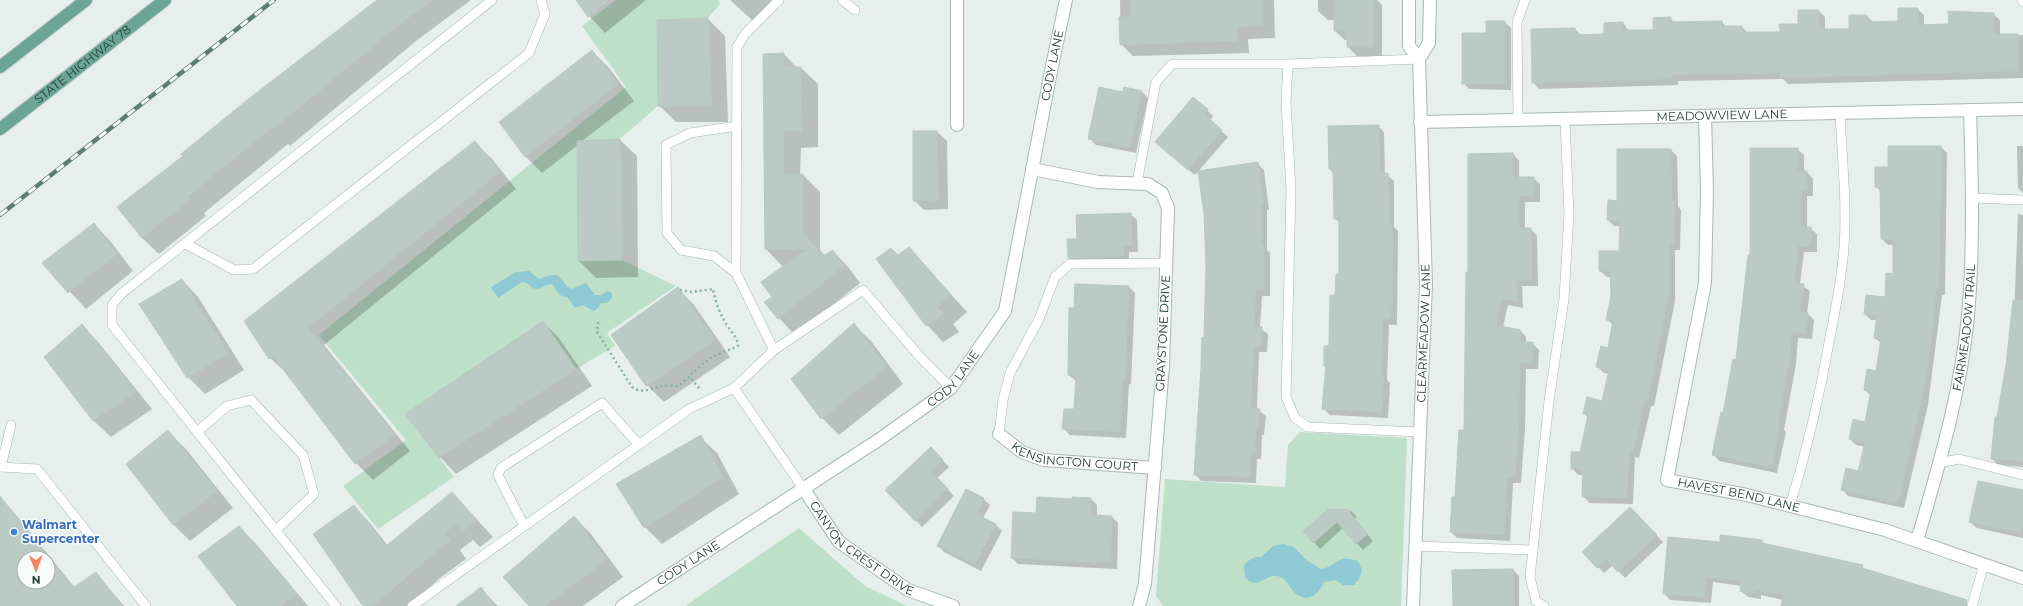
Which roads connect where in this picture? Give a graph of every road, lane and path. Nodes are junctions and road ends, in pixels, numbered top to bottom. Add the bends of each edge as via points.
1 (86, 0) edge
2 (166, 0) edge
3 (492, 0) edge
4 (541, 0) edge
5 (779, 0) edge
6 (842, 0) edge
7 (957, 0) edge
8 (1066, 0) edge
9 (1409, 0) edge
10 (1430, 0) edge
11 (1525, 0) edge
12 (855, 10) dead end
13 (1419, 60) junction
14 (1288, 64) junction
15 (0, 67) edge
16 (2023, 108) edge
17 (1970, 110) junction
18 (1840, 113) junction
19 (1705, 116) junction
20 (1565, 120) junction
21 (1518, 121) junction
22 (1420, 122) junction
23 (957, 125) dead end
24 (737, 126) junction
25 (0, 129) edge
26 (1032, 170) junction
27 (1137, 183) junction
28 (1972, 198) junction
29 (2023, 200) edge
30 (186, 244) junction
31 (1166, 263) junction
32 (736, 273) junction
33 (680, 290) dead end
34 (598, 322) dead end
35 (774, 350) junction
36 (689, 377) junction
37 (734, 388) junction
38 (952, 388) junction
39 (710, 399) junction
40 (11, 425) dead end
41 (197, 432) junction
42 (1419, 432) junction
43 (1000, 434) joint
44 (639, 445) junction
45 (1940, 464) junction
46 (0, 467) edge
47 (1155, 468) junction
48 (2023, 475) edge
49 (803, 488) junction
50 (1790, 506) junction
51 (524, 526) junction
52 (276, 530) junction
53 (1917, 541) junction
54 (1415, 546) junction
55 (1533, 550) junction
56 (1984, 564) junction
57 (2023, 578) edge
58 (146, 606) edge
59 (336, 606) edge
60 (412, 606) edge
61 (622, 606) edge
62 (952, 606) edge
63 (1140, 606) edge
64 (1413, 606) edge
65 (1544, 606) edge
66 (1972, 606) edge

1 - 15 main road
2 - 25 main road, STATE HIGHWAY 78
3 - 30 lane
4 - 30 lane via 545,14 529,53 253,269 234,270
5 - 24 lane via 744,34 737,46
6 - 12 lane
7 - 23 street
8 - 26 street, CODY LANE
9 - 13 street, CLEARMEADOW LANE via 1409,46
10 - 13 street via 1429,43
11 - 21 lane via 1516,22
13 - 14 lane
13 - 22 street, CLEARMEADOW LANE
14 - 27 lane via 1172,64 1156,82
14 - 42 lane via 1286,102 1291,190 1286,397 1295,418 1308,427
16 - 17 street, MEADOWVIEW LANE
17 - 18 street, MEADOWVIEW LANE
17 - 28 street, FAIRMEADOW TRAIL
18 - 19 street, MEADOWVIEW LANE
18 - 50 lane via 1844,247 1822,383 1807,450
19 - 20 street, MEADOWVIEW LANE
19 - 50 street, HAVEST BEND LANE via 1705,283 1666,480
20 - 21 street, MEADOWVIEW LANE
20 - 55 lane via 1568,214 1564,299 1549,401
21 - 22 street, MEADOWVIEW LANE
22 - 42 street, CLEARMEADOW LANE via 1426,284
24 - 32 lane
24 - 32 lane via 690,133 666,145 667,233 681,250 714,256
26 - 27 street, GRAYSTONE DRIVE via 1098,182
26 - 38 street, CODY LANE via 1005,311
27 - 31 street, GRAYSTONE DRIVE via 1148,184 1162,193 1168,208
28 - 29 lane
28 - 45 street, FAIRMEADOW TRAIL via 1973,231 1968,318 1957,386
30 - 41 lane via 121,294 112,305 112,325
31 - 43 lane via 1070,264 1055,277 1039,319 1010,373 1003,400
31 - 47 street, GRAYSTONE DRIVE via 1163,366
32 - 35 lane
33 - 36 path via 692,292 713,289 724,321 738,341 738,346 717,353
34 - 36 path via 597,332 636,390 651,391 662,386 678,386
35 - 37 lane
35 - 38 lane via 863,290 920,357
36 - 39 path
37 - 39 lane
37 - 49 lane
38 - 49 street, CODY LANE via 899,426
39 - 44 lane via 689,409
40 - 46 lane
41 - 52 lane
41 - 52 lane via 226,406 251,400 302,455 314,494
42 - 54 street, CLEARMEADOW LANE
43 - 47 street, KENSINGTON COURT via 1022,452 1044,460
44 - 51 lane
44 - 51 lane via 602,403 501,468 498,475
45 - 48 lane via 1959,459
45 - 53 street, FAIRMEADOW TRAIL
46 - 58 lane via 37,468
47 - 63 street, GRAYSTONE DRIVE via 1145,584
49 - 61 street, CODY LANE
49 - 62 street, CANYON CREST DRIVE via 839,542 908,590
50 - 53 street, HAVEST BEND LANE via 1885,530
51 - 60 lane
52 - 59 lane
53 - 56 street, HAVEST BEND LANE
54 - 55 lane
54 - 64 street, CLEARMEADOW LANE
55 - 65 lane via 1530,577 1536,601
56 - 57 street, HAVEST BEND LANE
56 - 66 lane

